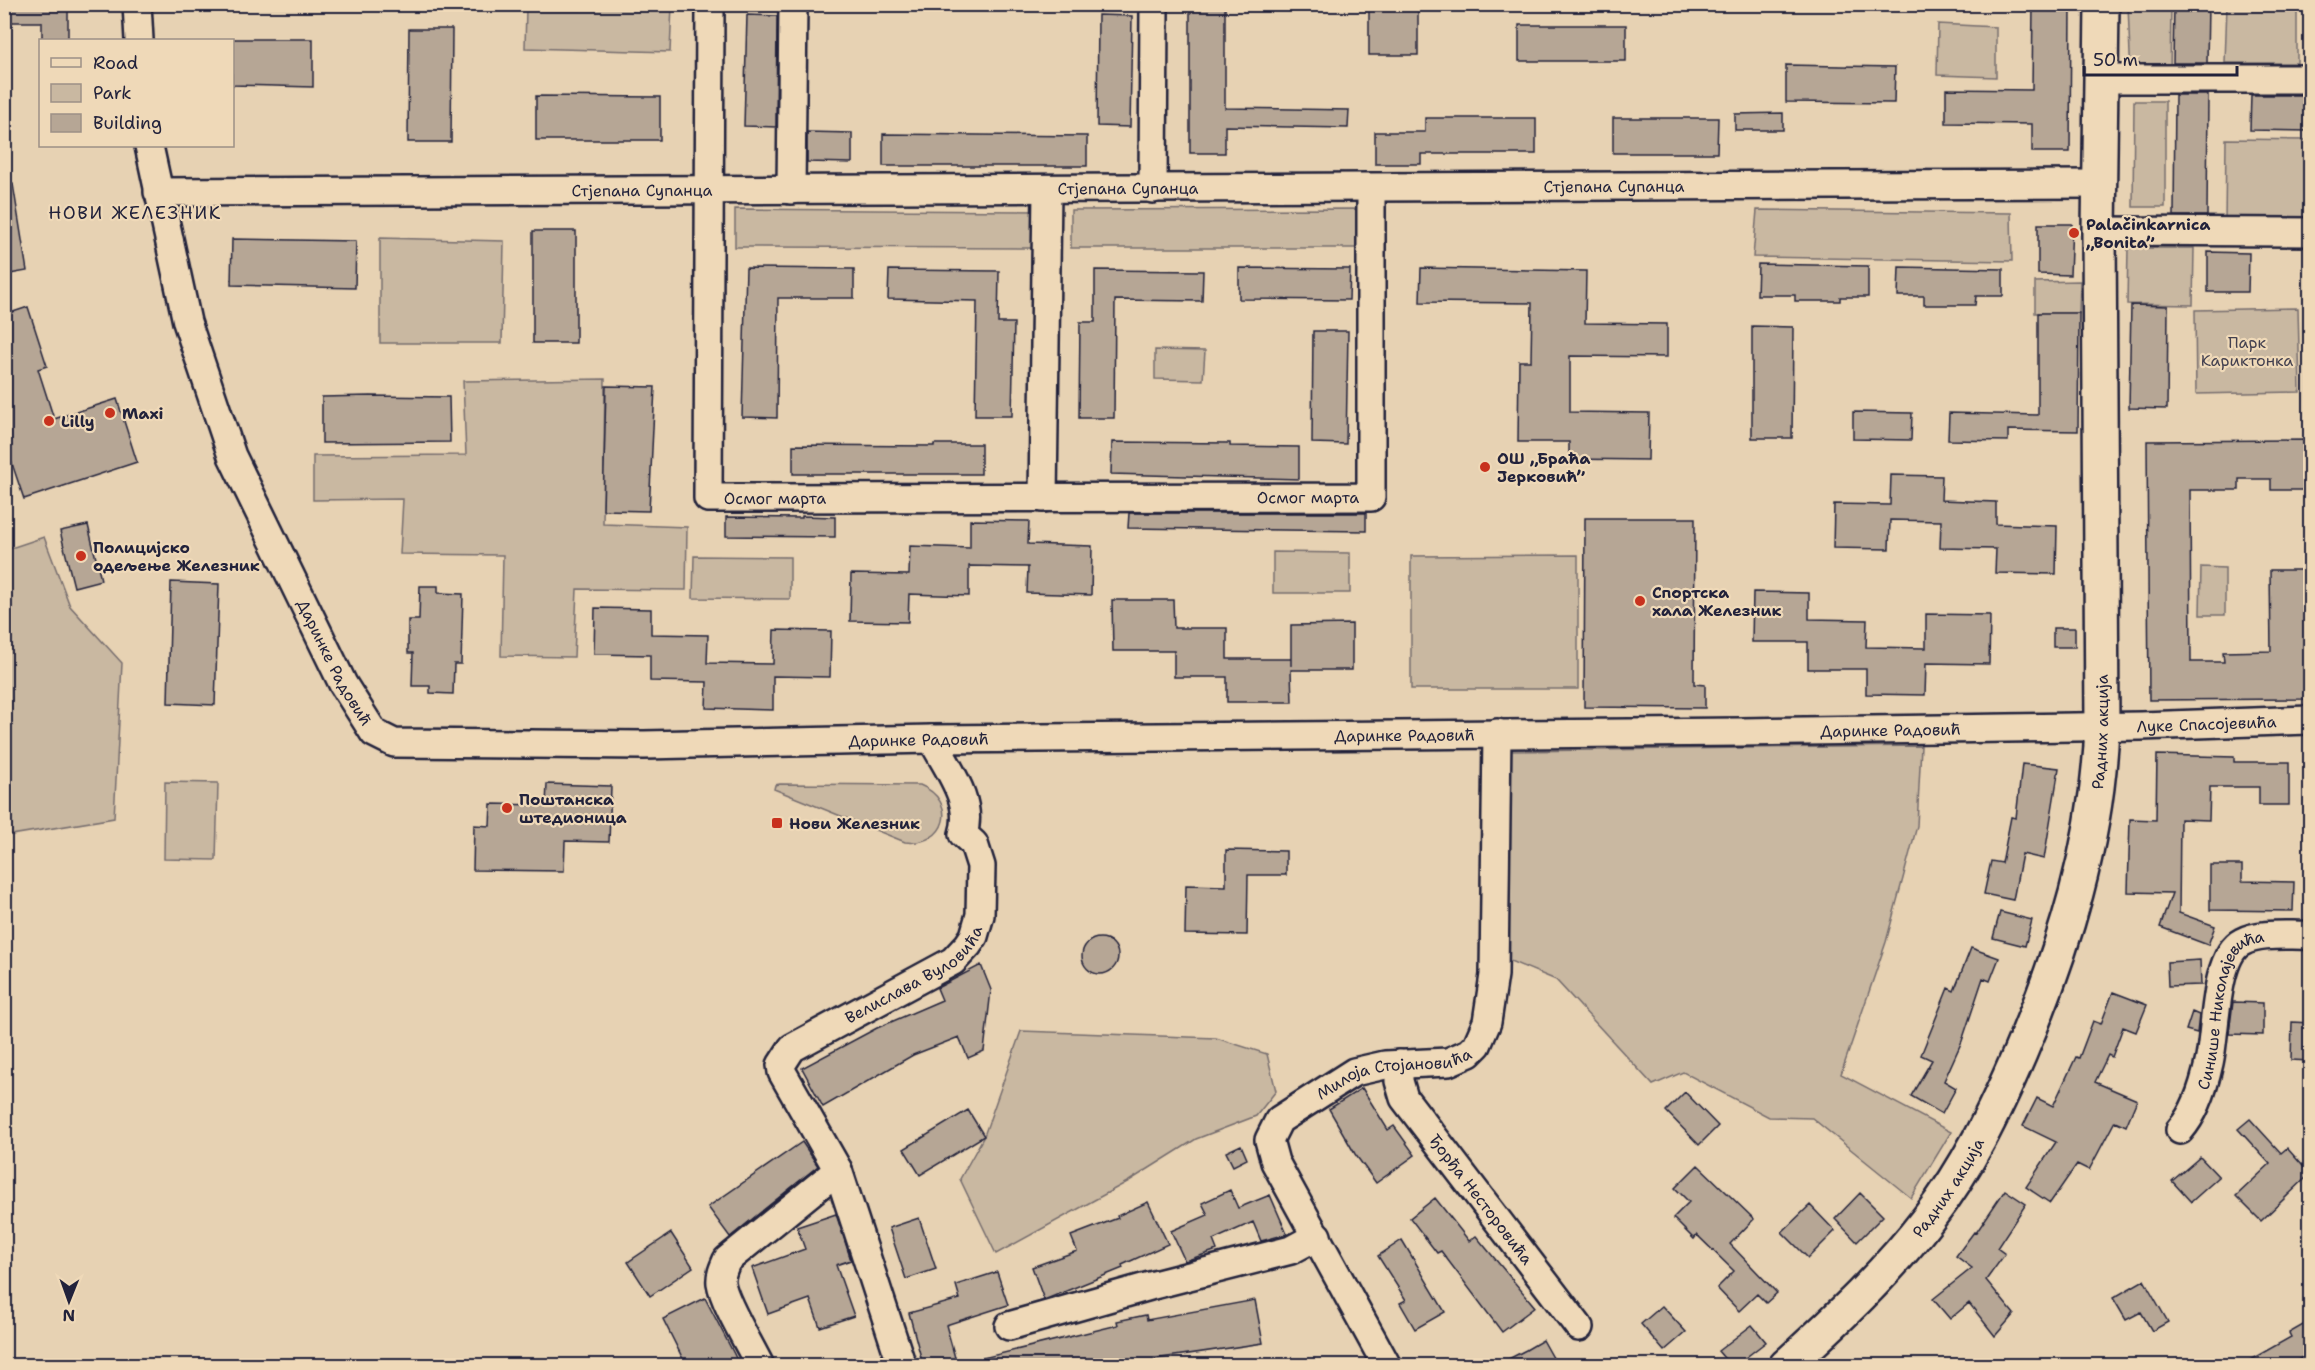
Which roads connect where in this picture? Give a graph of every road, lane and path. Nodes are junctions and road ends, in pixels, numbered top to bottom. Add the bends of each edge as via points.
1 (137, 4) edge
2 (710, 4) edge
3 (792, 4) edge
4 (1154, 4) edge
5 (2102, 4) edge
6 (139, 39) edge
7 (2101, 79) junction
8 (2310, 79) edge
9 (149, 147) edge
10 (2099, 184) junction
11 (1371, 188) junction
12 (711, 189) junction
13 (1153, 189) junction
14 (791, 190) junction
15 (1047, 190) junction
16 (158, 192) junction
17 (2099, 231) junction
18 (2310, 232) edge
19 (1043, 498) junction
20 (2310, 720) edge
21 (2102, 726) junction
22 (1497, 734) junction
23 (932, 739) junction
24 (2310, 935) edge
25 (1400, 1064) junction
26 (2180, 1130) dead end
27 (838, 1170) junction
28 (1317, 1236) junction
29 (1009, 1326) dead end
30 (1579, 1327) dead end
31 (760, 1365) edge
32 (902, 1365) edge
33 (1387, 1365) edge
34 (1786, 1365) edge

1 - 6 street
2 - 12 street
3 - 14 street
4 - 13 street
5 - 7 main road, Радних акција
7 - 8 street
7 - 10 main road, Радних акција
9 - 16 street, Даринке Радовић
10 - 11 street, Стјепана Супанца
10 - 17 main road, Радних акција
11 - 13 street, Стјепана Супанца
11 - 19 street, Осмог марта via 1371,498
12 - 14 street, Стјепана Супанца
12 - 16 street, Стјепана Супанца
12 - 19 street, Осмог марта via 708,498
13 - 15 street, Стјепана Супанца
14 - 15 street, Стјепана Супанца
15 - 19 street
16 - 23 street, Даринке Радовић via 188,322 232,456 343,684 379,737 394,743 420,744 644,745
17 - 18 street
17 - 21 main road, Радних акција
20 - 21 street, Луке Спасојевића
21 - 22 street, Даринке Радовић
21 - 34 main road, Радних акција via 2100,773 2091,826 2066,932 2035,1017 1987,1125 1956,1180 1902,1251 1860,1298
22 - 23 street, Даринке Радовић
22 - 25 street, Милоја Стојановића via 1494,975 1487,1022 1477,1045 1459,1059
23 - 27 street, Велислава Вуловића via 966,808 963,834 974,844 981,866 980,915 975,936 953,961 792,1048 781,1065
24 - 26 street, Синише Николајевића via 2253,938 2232,950 2222,974 2204,1081
25 - 28 street, Милоја Стојановића via 1366,1068 1344,1078 1280,1120 1270,1133 1272,1156
25 - 30 street, Ђорђа Несторовића via 1404,1098
27 - 31 street via 727,1260 722,1271 726,1296
27 - 32 street, Велислава Вуловића
28 - 29 street via 1291,1250
28 - 33 street, Милоја Стојановића

